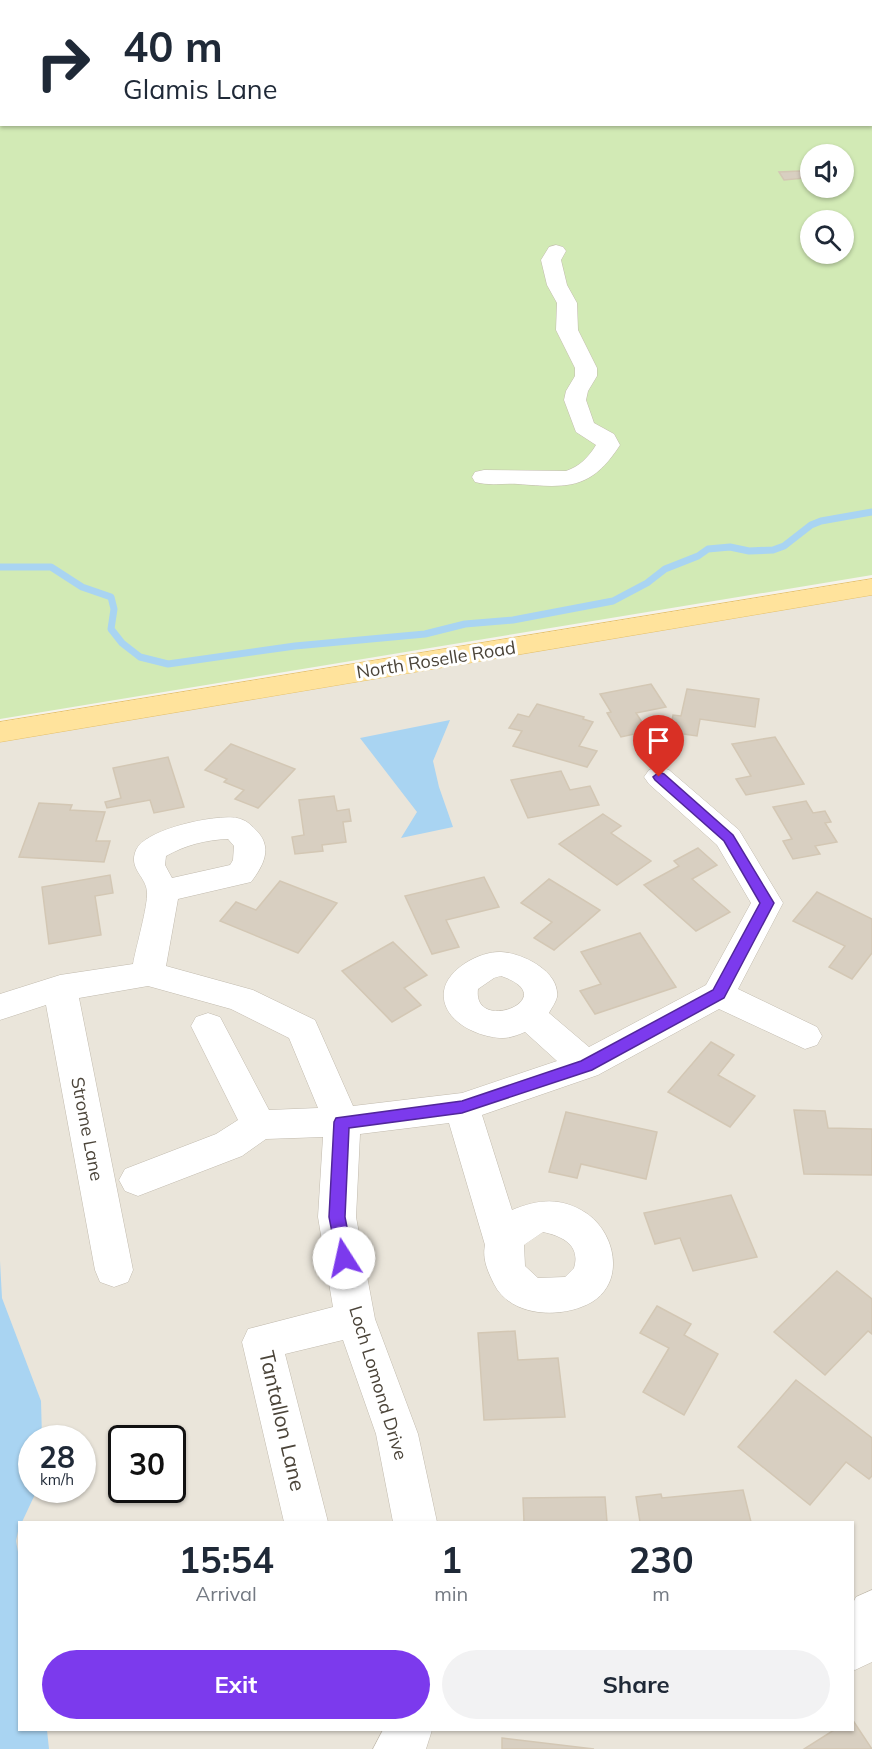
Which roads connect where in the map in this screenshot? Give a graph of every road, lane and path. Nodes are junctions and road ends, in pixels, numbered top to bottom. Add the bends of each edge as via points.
1 (556, 251) dead end
2 (484, 477) dead end
3 (872, 587) edge
4 (0, 732) edge
5 (659, 777) dead end
6 (163, 891) dead end
7 (148, 974) junction
8 (60, 988) junction
9 (718, 994) junction
10 (0, 1007) edge
11 (529, 1016) dead end
12 (208, 1026) dead end
13 (805, 1036) dead end
14 (586, 1065) junction
15 (462, 1107) junction
16 (342, 1122) junction
17 (260, 1125) junction
18 (138, 1180) dead end
19 (504, 1244) dead end
20 (114, 1270) dead end
21 (355, 1319) junction
22 (306, 1521) edge
23 (414, 1521) edge
24 (408, 1731) edge
25 (397, 1749) edge

1 - 2 street via 551,260 556,285 567,303 567,330 586,368 576,396 577,409 584,428 608,445 593,467 578,475 546,480
3 - 4 main road, North Roselle Road
5 - 9 street via 728,838 767,903
6 - 7 street
7 - 8 street, Loch Lomond Drive
7 - 16 street, Loch Lomond Drive via 241,999 303,1029
8 - 10 street, Loch Lomond Drive
8 - 20 street, Strome Lane
9 - 13 street
9 - 14 street
11 - 14 street
12 - 17 street
14 - 15 street
15 - 16 street
15 - 19 street
16 - 17 street
16 - 21 street, Loch Lomond Drive via 337,1217
17 - 18 street via 229,1144
21 - 22 street, Tantallon Lane via 262,1342
21 - 23 street, Loch Lomond Drive via 397,1434
24 - 25 street

